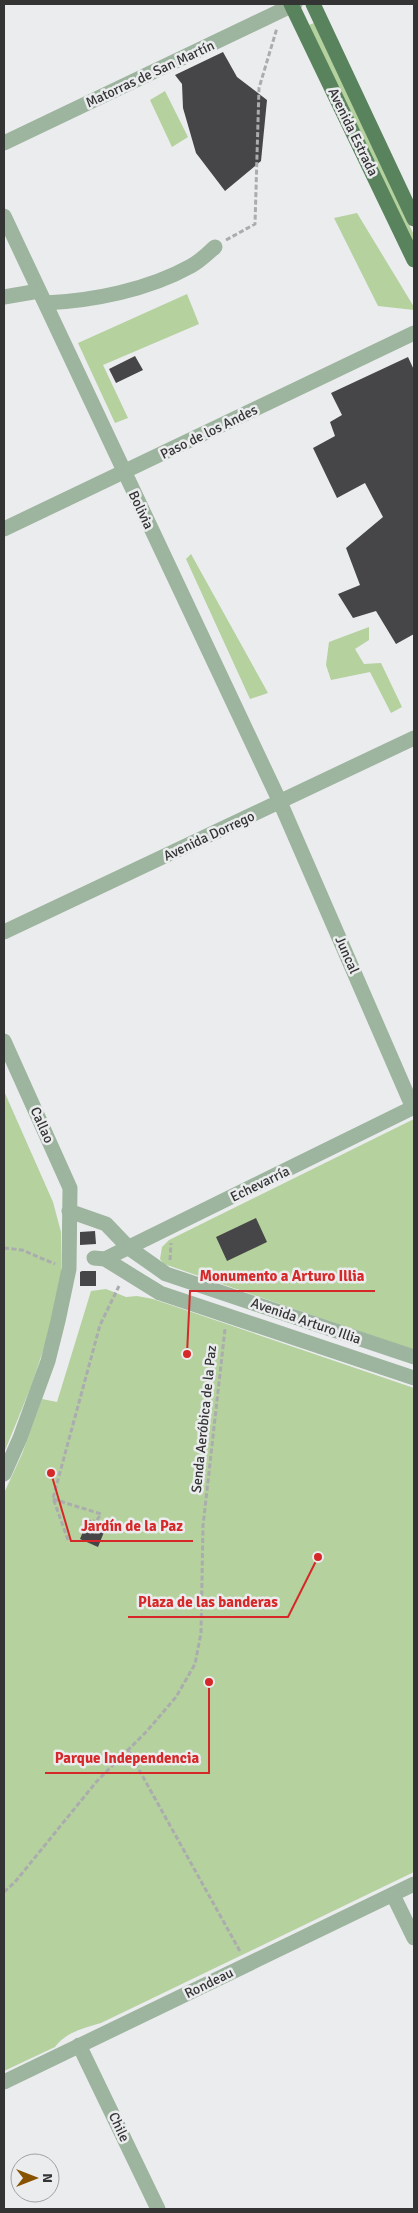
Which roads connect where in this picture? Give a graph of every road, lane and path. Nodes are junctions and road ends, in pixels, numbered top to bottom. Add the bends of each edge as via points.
1 (313, 4) edge
2 (290, 6) edge
3 (4, 142) edge
4 (4, 216) edge
5 (414, 219) edge
6 (215, 247) joint
7 (414, 260) edge
8 (4, 297) edge
9 (42, 297) junction
10 (414, 333) edge
11 (124, 473) junction
12 (4, 530) edge
13 (414, 738) edge
14 (280, 802) junction
15 (4, 932) edge
16 (4, 1041) edge
17 (414, 1108) edge
18 (69, 1211) junction
19 (180, 1239) dead end
20 (4, 1248) edge
21 (129, 1248) junction
22 (84, 1260) junction
23 (178, 1264) dead end
24 (120, 1286) dead end
25 (225, 1328) dead end
26 (414, 1357) edge
27 (414, 1378) edge
28 (4, 1474) edge
29 (52, 1498) junction
30 (93, 1522) dead end
31 (68, 1540) dead end
32 (128, 1750) junction
33 (414, 1884) edge
34 (4, 1892) edge
35 (393, 1894) junction
36 (414, 1938) edge
37 (248, 1964) junction
38 (79, 2045) junction
39 (4, 2082) edge
40 (158, 2209) edge

1 - 5 main road, Avenida Estrada
2 - 3 street, Matorras de San Martín
2 - 6 path via 259,88 255,224
2 - 7 main road, Avenida Estrada
4 - 9 street, Bolivia
6 - 9 street via 192,266 161,279 82,301
8 - 9 street
9 - 11 street, Bolivia
10 - 11 street, Paso de los Andes
11 - 12 street, Paso de los Andes
11 - 14 street, Bolivia
13 - 14 street, Avenida Dorrego
14 - 15 street, Avenida Dorrego
14 - 17 street, Juncal
16 - 18 street, Callao via 70,1188
17 - 21 street, Echevarría
18 - 21 street, Avenida Arturo Illia via 106,1224
18 - 22 street, Callao
19 - 23 path via 171,1243 170,1261
20 - 22 path
21 - 22 street, Echevarría
21 - 26 street, Avenida Arturo Illia via 166,1274
22 - 27 street, Avenida Arturo Illia via 160,1293
22 - 28 street, Callao
24 - 29 path via 100,1325
25 - 32 path, Senda Aeróbica de la Paz via 203,1526 201,1633 195,1664 176,1697
29 - 30 path via 101,1514
29 - 31 path
32 - 34 path, Senda Aeróbica de la Paz via 97,1781
32 - 37 path
33 - 35 street, Rondeau
35 - 36 street
35 - 37 street, Rondeau
37 - 38 street, Rondeau
38 - 39 street, Rondeau
38 - 40 street, Chile

